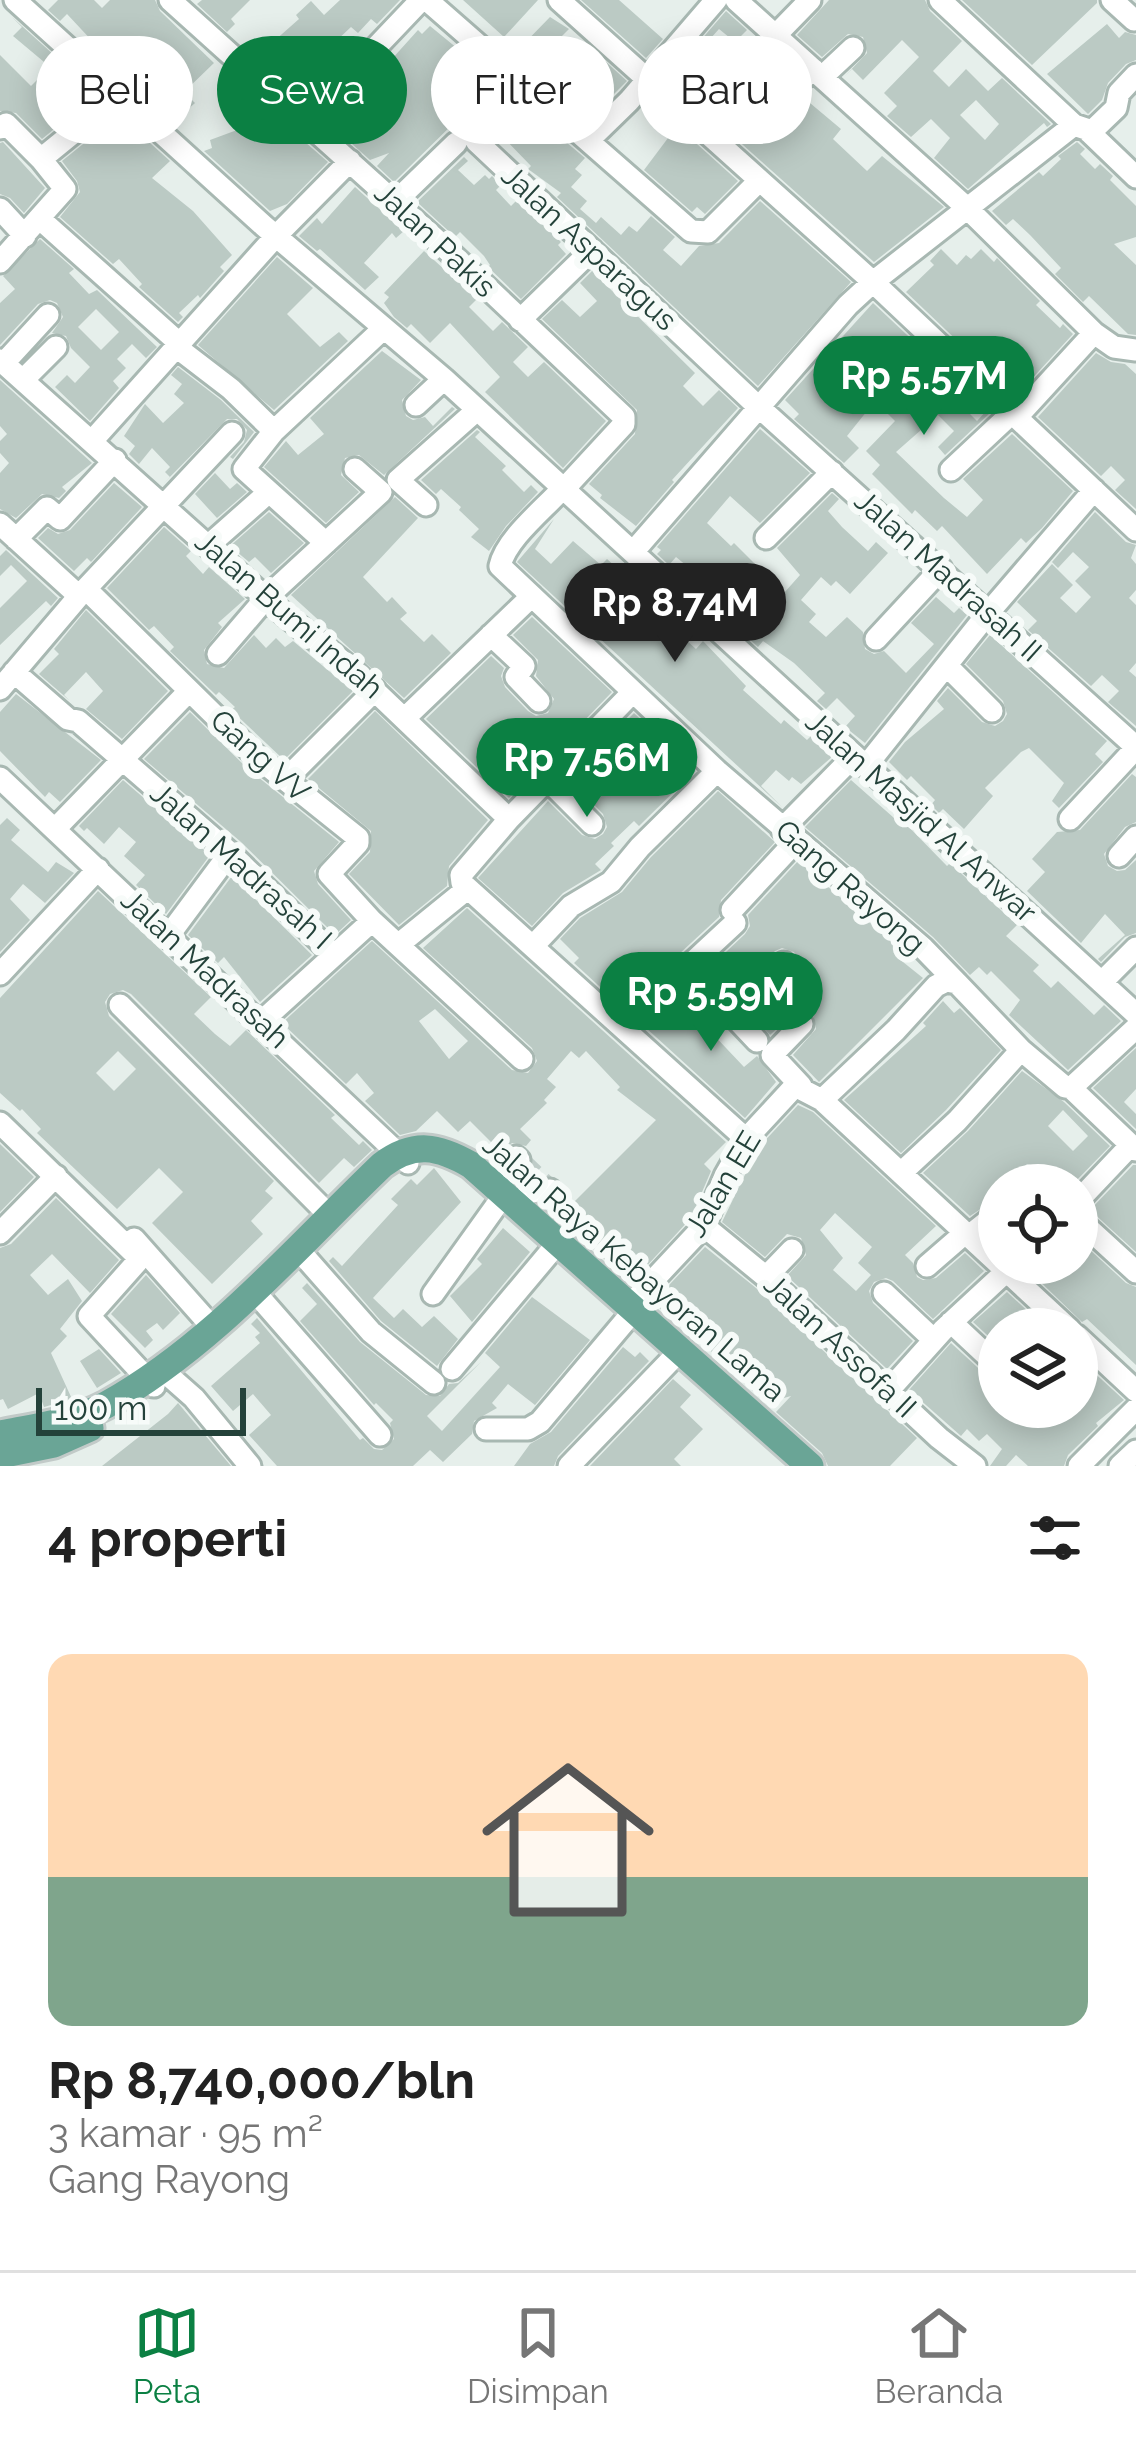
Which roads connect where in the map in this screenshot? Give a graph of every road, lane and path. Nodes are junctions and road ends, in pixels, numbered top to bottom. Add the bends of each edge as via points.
1 (15, 0) edge
2 (170, 0) edge
3 (424, 0) edge
4 (559, 0) edge
5 (716, 0) edge
6 (736, 0) edge
7 (810, 0) edge
8 (1112, 0) edge
9 (949, 3) edge
10 (1135, 20) edge
11 (56, 36) edge
12 (389, 36) edge
13 (468, 36) edge
14 (685, 36) edge
15 (774, 36) edge
16 (776, 36) edge
17 (217, 43) edge
18 (853, 48) dead end
19 (812, 68) edge
20 (638, 71) edge
21 (818, 73) junction
22 (1136, 75) edge
23 (812, 78) edge
24 (638, 90) edge
25 (614, 115) edge
26 (0, 128) edge
27 (1082, 129) junction
28 (59, 144) edge
29 (177, 144) edge
30 (329, 144) edge
31 (455, 144) edge
32 (479, 144) edge
33 (595, 144) edge
34 (717, 144) edge
35 (41, 159) junction
36 (350, 161) junction
37 (1136, 177) edge
38 (758, 182) junction
39 (394, 202) junction
40 (967, 208) junction
41 (0, 209) edge
42 (33, 227) junction
43 (276, 236) junction
44 (592, 250) junction
45 (0, 262) edge
46 (873, 282) junction
47 (48, 315) dead end
48 (520, 320) junction
49 (384, 328) junction
50 (1094, 333) junction
51 (177, 345) junction
52 (56, 347) dead end
53 (1136, 350) edge
54 (1, 361) edge
55 (23, 380) junction
56 (444, 380) junction
57 (416, 405) dead end
58 (758, 406) junction
59 (477, 410) junction
60 (1015, 415) junction
61 (274, 431) junction
62 (232, 433) dead end
63 (92, 441) junction
64 (115, 460) junction
65 (355, 469) dead end
66 (951, 470) dead end
67 (832, 472) junction
68 (563, 490) junction
69 (1094, 490) junction
70 (269, 492) junction
71 (165, 505) junction
72 (426, 505) dead end
73 (1136, 530) edge
74 (8, 531) edge
75 (766, 538) dead end
76 (326, 543) junction
77 (208, 544) junction
78 (633, 552) junction
79 (941, 569) junction
80 (83, 592) junction
81 (532, 596) junction
82 (266, 598) junction
83 (989, 612) junction
84 (491, 634) junction
85 (876, 639) dead end
86 (218, 654) dead end
87 (947, 666) junction
88 (7, 680) edge
89 (375, 690) junction
90 (189, 691) junction
91 (632, 693) junction
92 (539, 700) dead end
93 (992, 711) dead end
94 (405, 718) junction
95 (1136, 748) edge
96 (121, 758) junction
97 (860, 761) junction
98 (717, 771) junction
99 (0, 778) edge
100 (286, 779) junction
101 (549, 781) junction
102 (1070, 818) dead end
103 (509, 819) junction
104 (592, 824) dead end
105 (55, 829) junction
106 (789, 835) junction
107 (1136, 837) edge
108 (230, 853) junction
109 (1119, 856) dead end
110 (98, 869) junction
111 (467, 889) junction
112 (372, 921) junction
113 (169, 935) junction
114 (398, 945) junction
115 (533, 946) junction
116 (1136, 948) edge
117 (334, 955) junction
118 (784, 963) dead end
119 (688, 968) junction
120 (0, 974) edge
121 (1102, 982) junction
122 (957, 983) junction
123 (120, 1006) dead end
124 (731, 1014) junction
125 (1136, 1014) edge
126 (262, 1021) junction
127 (802, 1024) dead end
128 (623, 1027) junction
129 (1136, 1028) edge
130 (757, 1042) dead end
131 (1021, 1050) junction
132 (522, 1059) dead end
133 (801, 1086) junction
134 (1071, 1088) junction
135 (822, 1100) junction
136 (1, 1122) edge
137 (1131, 1138) edge
138 (746, 1139) junction
139 (404, 1158) junction
140 (519, 1160) dead end
141 (901, 1173) junction
142 (56, 1177) junction
143 (1098, 1177) edge
144 (546, 1186) dead end
145 (504, 1198) junction
146 (329, 1216) junction
147 (704, 1226) junction
148 (978, 1226) edge
149 (0, 1233) edge
150 (967, 1234) junction
151 (1098, 1237) edge
152 (978, 1242) edge
153 (792, 1250) dead end
154 (551, 1251) junction
155 (304, 1256) junction
156 (927, 1266) dead end
157 (1136, 1272) edge
158 (766, 1277) junction
159 (993, 1284) edge
160 (1026, 1284) edge
161 (267, 1293) junction
162 (884, 1293) dead end
163 (433, 1294) dead end
164 (1050, 1308) edge
165 (628, 1312) junction
166 (951, 1322) junction
167 (205, 1339) junction
168 (934, 1340) junction
169 (978, 1347) edge
170 (1098, 1356) edge
171 (686, 1367) junction
172 (158, 1377) junction
173 (890, 1389) junction
174 (1136, 1391) edge
175 (1136, 1409) edge
176 (0, 1414) edge
177 (56, 1424) junction
178 (486, 1429) dead end
179 (380, 1435) dead end
180 (22, 1437) edge
181 (1136, 1451) edge
182 (0, 1455) edge
183 (250, 1466) edge
184 (569, 1466) edge
185 (787, 1466) edge
186 (810, 1466) edge
187 (975, 1466) edge
188 (1078, 1466) edge
189 (1120, 1466) edge

1 - 11 street, Jalan Masjid Al Anwar
2 - 17 street, Jalan Pakis
3 - 12 street
3 - 13 street
4 - 20 street
5 - 14 street
6 - 15 street
7 - 16 street
8 - 10 street
9 - 27 street
18 - 21 street
19 - 21 street
21 - 23 street
21 - 40 street
22 - 27 street via 1118,93 1116,108
24 - 25 street
26 - 35 street via 6,124
27 - 37 street
27 - 40 street
28 - 35 street
29 - 43 street, Jalan Masjid Al Anwar
30 - 36 street, Jalan Pakis
31 - 39 street
32 - 44 street, Jalan Asparagus
33 - 38 street via 697,234
34 - 38 street
35 - 42 street via 65,189
36 - 39 street, Jalan Pakis
36 - 43 street
38 - 46 street
39 - 48 street, Jalan Pakis
40 - 46 street
40 - 50 street
41 - 42 street
42 - 45 street
42 - 51 street
43 - 49 street, Jalan Masjid Al Anwar
43 - 51 street
44 - 48 street, Jalan Pakis
44 - 58 street, Jalan Asparagus
46 - 58 street
46 - 60 street
47 - 54 street
48 - 68 street, Jalan Pakis via 624,417
49 - 56 street, Jalan Masjid Al Anwar
49 - 61 street
50 - 53 street
50 - 60 street
51 - 61 street
51 - 63 street
52 - 55 street
54 - 55 street, Jalan Bumi Indah
55 - 63 street, Jalan Bumi Indah
56 - 57 street
56 - 59 street, Jalan Masjid Al Anwar
58 - 67 street, Jalan Madrasah II
58 - 78 street
59 - 68 street, Jalan Masjid Al Anwar
59 - 72 street via 398,480
60 - 66 street
60 - 69 street
61 - 70 street via 244,470
62 - 71 street, Jalan Madrasah I
63 - 64 street, Jalan Bumi Indah
64 - 71 street, Jalan Bumi Indah
64 - 74 street via 60,519 47,508
65 - 76 street via 381,492
67 - 75 street
67 - 79 street, Jalan Madrasah II
68 - 78 street, Jalan Masjid Al Anwar
68 - 81 street, Gang Rayong via 500,560
69 - 73 street
69 - 83 street
70 - 76 street
70 - 77 street
71 - 77 street, Jalan Bumi Indah
71 - 80 street, Jalan Madrasah I
74 - 80 street, Gang VV
76 - 82 street
77 - 82 street, Jalan Bumi Indah
78 - 97 street, Jalan Masjid Al Anwar
79 - 83 street, Jalan Madrasah II
79 - 85 street
80 - 88 street, Jalan Madrasah I
80 - 90 street, Gang VV
81 - 84 street
81 - 91 street, Gang Rayong
82 - 86 street
82 - 89 street, Jalan Bumi Indah
83 - 87 street
83 - 95 street, Jalan Madrasah II
84 - 92 street via 524,666 515,676
84 - 94 street
87 - 93 street
87 - 97 street
88 - 96 street, Jalan Madrasah I
89 - 94 street, Jalan Bumi Indah
89 - 100 street
90 - 96 street
90 - 100 street, Gang VV
91 - 98 street, Gang Rayong
91 - 101 street
94 - 103 street, Jalan Bumi Indah
95 - 102 street
96 - 105 street
96 - 108 street, Jalan Madrasah I
97 - 106 street
97 - 121 street, Jalan Masjid Al Anwar
98 - 106 street, Gang Rayong
98 - 115 street via 611,882 572,906
99 - 105 street, Jalan Madrasah
100 - 112 street, Gang VV via 358,838 328,874
101 - 103 street
101 - 104 street
103 - 111 street via 460,874
105 - 110 street, Jalan Madrasah
106 - 119 street
106 - 122 street, Gang Rayong
107 - 109 street
108 - 113 street
108 - 117 street, Jalan Madrasah I
110 - 113 street, Jalan Madrasah
110 - 120 street
111 - 114 street
111 - 115 street
112 - 114 street, Jalan Madrasah I
112 - 117 street, Jalan Madrasah I
113 - 126 street, Jalan Madrasah
114 - 132 street, Jalan Madrasah I
115 - 128 street
116 - 121 street
117 - 126 street
118 - 124 street
119 - 124 street
119 - 128 street
121 - 125 street, Jalan Masjid Al Anwar
122 - 131 street
122 - 135 street via 936,986
123 - 146 street
124 - 130 street
126 - 139 street, Jalan Madrasah
127 - 133 street via 772,1055
128 - 138 street
129 - 134 street
131 - 134 street
131 - 141 street
133 - 135 street
133 - 138 street, Jalan EE via 789,1089
134 - 137 street
135 - 141 street
136 - 142 street
136 - 167 street via 153,1257
137 - 143 street
138 - 147 street, Jalan EE
139 - 145 main road, Jalan Raya Kebayoran Lama via 418,1147 439,1149 471,1165
139 - 146 main road
139 - 155 main road
140 - 145 street
141 - 150 street
142 - 149 street
142 - 172 street via 137,1256 88,1316
144 - 145 street
145 - 154 main road, Jalan Raya Kebayoran Lama
145 - 163 street
145 - 165 main road, Jalan Raya Kebayoran Lama
146 - 161 main road
147 - 158 street, Jalan Assofa II
147 - 165 street, Jalan EE
148 - 150 street
150 - 152 street
150 - 156 street
151 - 157 street
153 - 158 street
154 - 155 street via 442,1376 371,1332
154 - 165 main road, Jalan Raya Kebayoran Lama
155 - 161 main road
158 - 173 street, Jalan Assofa II
159 - 166 street
160 - 164 street
161 - 167 main road
161 - 179 street
162 - 168 street
165 - 171 main road, Jalan Raya Kebayoran Lama
165 - 178 street, Jalan EE via 540,1423
166 - 168 street
166 - 169 street
167 - 172 main road
168 - 173 street
170 - 174 street
171 - 184 street via 629,1399
171 - 185 main road, Jalan Raya Kebayoran Lama
171 - 186 main road, Jalan Raya Kebayoran Lama
172 - 177 main road
172 - 180 main road via 75,1437
172 - 183 street via 194,1398
173 - 187 street, Jalan Assofa II
175 - 188 street
176 - 177 main road
177 - 180 main road
180 - 182 main road
181 - 189 street

